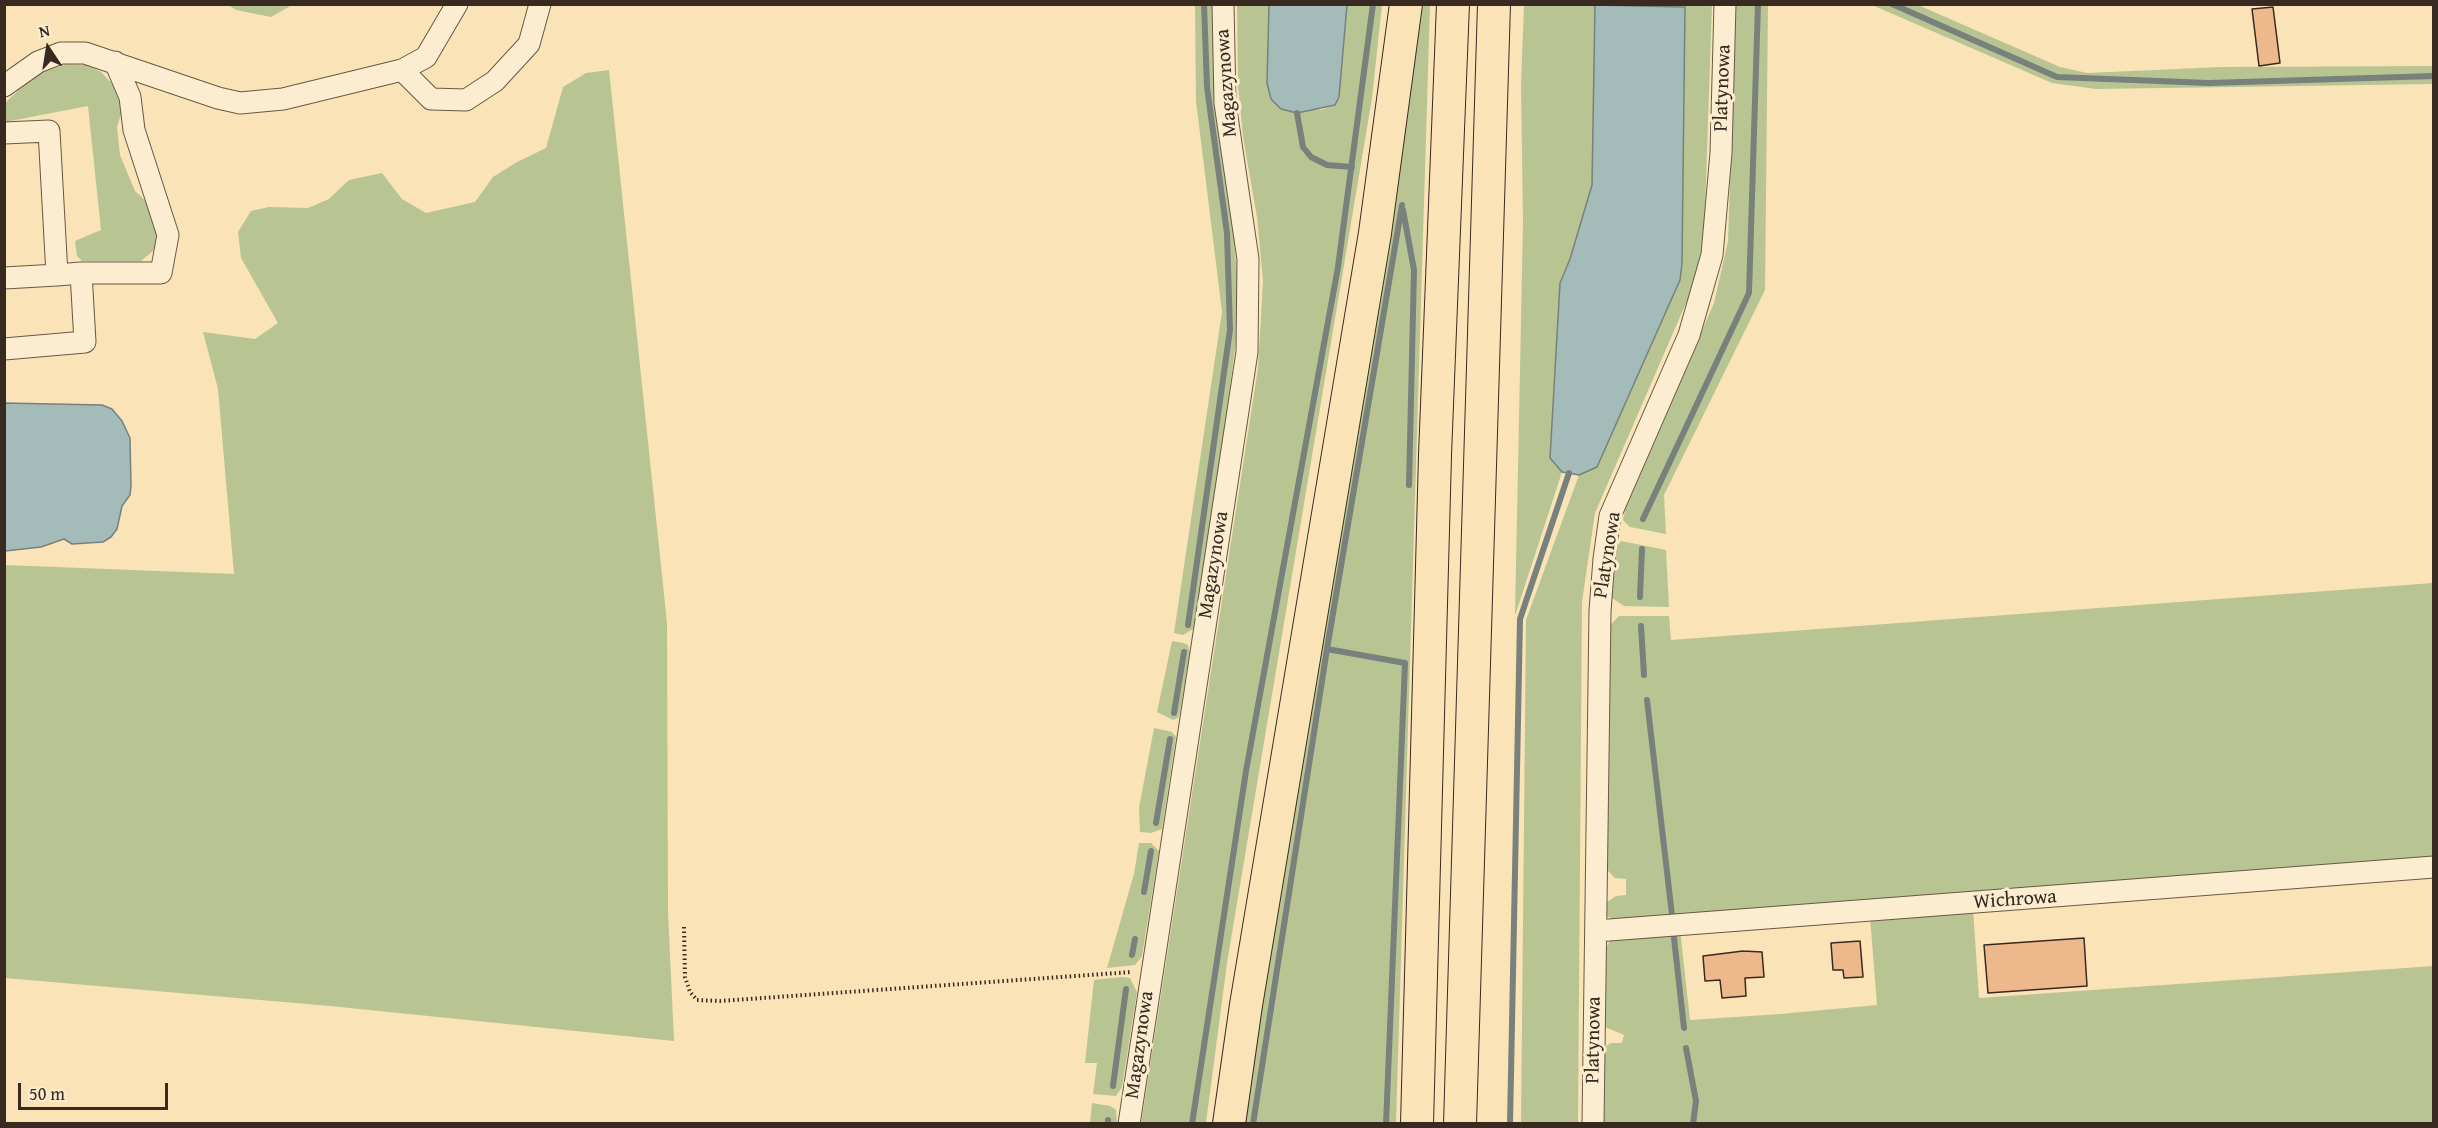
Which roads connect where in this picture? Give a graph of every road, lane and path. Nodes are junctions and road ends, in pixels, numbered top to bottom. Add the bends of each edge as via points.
1 (457, 4) edge
2 (540, 4) edge
3 (1223, 4) edge
4 (1406, 4) edge
5 (1453, 4) edge
6 (1494, 4) edge
7 (1725, 4) edge
8 (115, 62) junction
9 (402, 70) junction
10 (4, 86) edge
11 (4, 133) edge
12 (81, 273) junction
13 (57, 276) junction
14 (4, 278) edge
15 (4, 349) edge
16 (2433, 867) edge
17 (684, 927) dead end
18 (1596, 931) junction
19 (1151, 973) junction
20 (1129, 1124) edge
21 (1229, 1124) edge
22 (1418, 1124) edge
23 (1460, 1124) edge
24 (1593, 1124) edge

1 - 9 street via 426,57
2 - 9 street via 529,44 495,81 466,100 431,99
3 - 19 street, Magazynowa via 1225,103 1248,260 1247,352
4 - 21 highway via 1375,233
5 - 22 highway via 1435,455
6 - 23 highway
7 - 18 street, Platynowa via 1722,153 1712,255 1689,335 1610,516 1604,559
8 - 9 street via 240,103 283,99
8 - 10 street via 85,53 61,53 38,62
8 - 12 street via 130,97 134,130 168,235 161,273
11 - 13 street via 49,131
12 - 13 street
12 - 15 street via 85,342
13 - 14 street
16 - 18 street, Wichrowa
17 - 19 path via 685,977 697,1000 1113,972
18 - 24 street, Platynowa
19 - 20 street, Magazynowa

